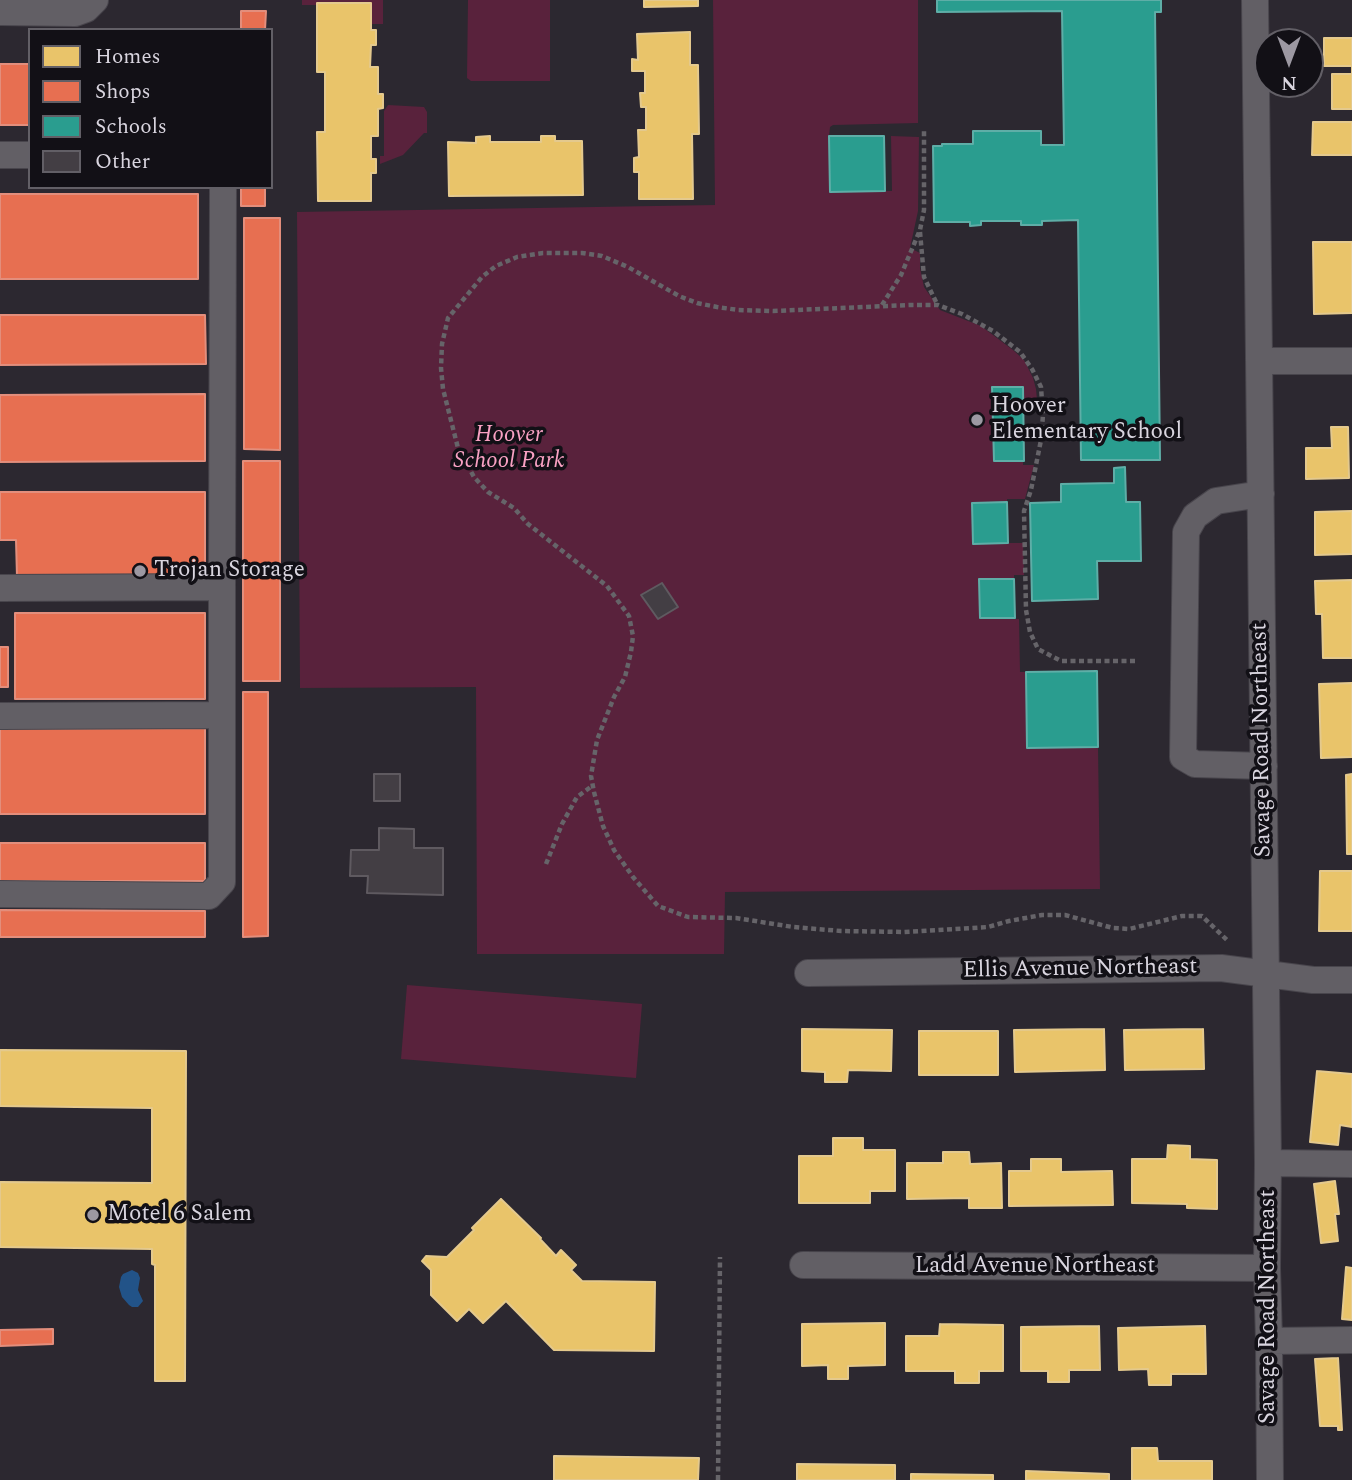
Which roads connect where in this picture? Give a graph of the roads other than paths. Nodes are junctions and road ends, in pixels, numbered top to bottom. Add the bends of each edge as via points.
1 (95, 0) edge
2 (1255, 0) edge
3 (0, 12) edge
4 (0, 155) edge
5 (28, 155) edge
6 (223, 189) edge
7 (1259, 361) junction
8 (1352, 361) edge
9 (1261, 494) junction
10 (222, 587) junction
11 (0, 588) edge
12 (222, 715) junction
13 (0, 716) edge
14 (1264, 766) junction
15 (0, 894) edge
16 (807, 973) dead end
17 (1266, 974) junction
18 (1352, 980) edge
19 (1268, 1163) junction
20 (1352, 1164) edge
21 (803, 1265) dead end
22 (1267, 1268) junction
23 (1352, 1340) edge
24 (1269, 1341) junction
25 (1270, 1480) edge

1 - 3 street via 75,13
2 - 7 street, Savage Road Northeast
4 - 5 street
6 - 10 street
7 - 8 street
7 - 9 street, Savage Road Northeast
9 - 14 street, Savage Road Northeast
9 - 14 street via 1216,500 1195,516 1186,532 1183,757 1195,764
10 - 11 street
10 - 12 street
12 - 13 street
12 - 15 street via 222,882 209,896
14 - 17 street, Savage Road Northeast
16 - 17 street, Ellis Avenue Northeast via 1221,968
17 - 18 street, Ellis Avenue Northeast
17 - 19 street, Savage Road Northeast
19 - 20 street
19 - 22 street, Savage Road Northeast
21 - 22 street, Ladd Avenue Northeast
22 - 24 street, Savage Road Northeast
23 - 24 street
24 - 25 street, Savage Road Northeast

